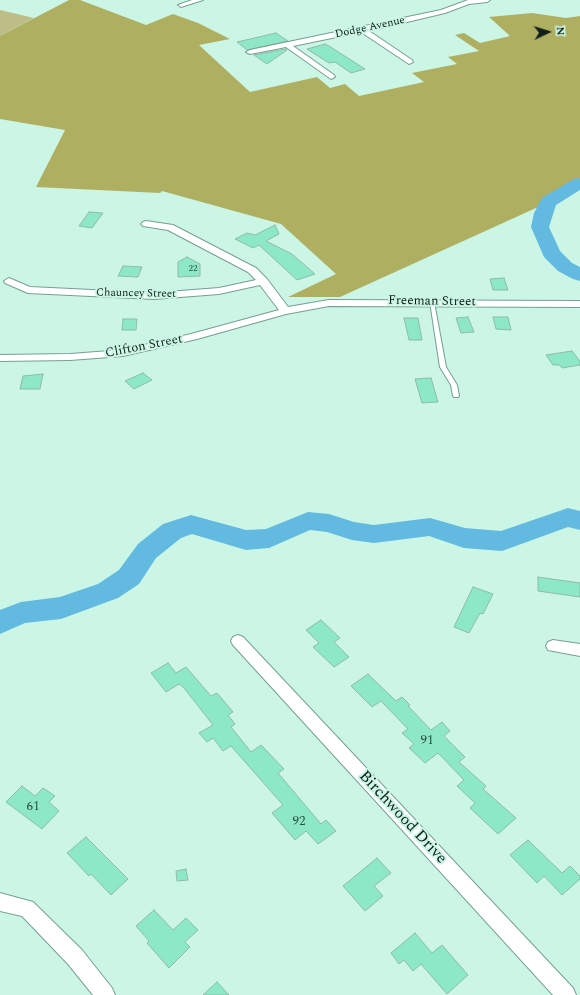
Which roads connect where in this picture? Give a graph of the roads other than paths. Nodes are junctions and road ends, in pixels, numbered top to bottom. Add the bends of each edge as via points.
1 (200, 0) edge
2 (487, 0) edge
3 (181, 5) dead end
4 (363, 30) junction
5 (288, 45) junction
6 (250, 52) dead end
7 (409, 62) dead end
8 (331, 77) dead end
9 (146, 224) dead end
10 (9, 281) dead end
11 (263, 281) junction
12 (432, 302) junction
13 (580, 304) edge
14 (285, 310) junction
15 (0, 358) edge
16 (456, 396) dead end
17 (238, 641) dead end
18 (553, 646) dead end
19 (580, 650) edge
20 (0, 902) edge
21 (105, 995) edge
22 (566, 995) edge

1 - 3 street
2 - 4 street, Dodge Avenue via 468,2 443,12
4 - 5 street, Dodge Avenue
4 - 7 street
5 - 6 street, Dodge Avenue
5 - 8 street
9 - 11 street via 170,227 252,270
10 - 11 street, Chauncey Street via 28,290 154,296 219,291
11 - 14 street
12 - 13 street, Freeman Street
12 - 14 street, Freeman Street via 329,303
12 - 16 lane via 442,367 454,385
14 - 15 street, Clifton Street via 193,337 123,353
17 - 22 street, Birchwood Drive
18 - 19 street
20 - 21 street via 27,908 75,957

